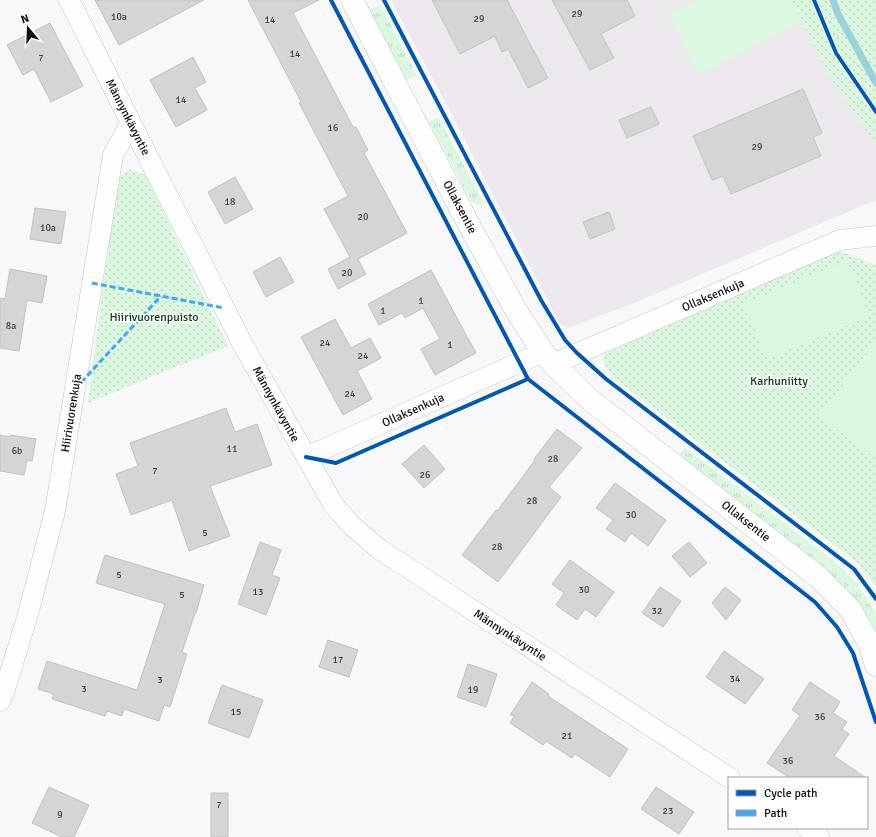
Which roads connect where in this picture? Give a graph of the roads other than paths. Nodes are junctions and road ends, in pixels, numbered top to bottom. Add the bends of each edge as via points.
1 (69, 0) edge
2 (352, 0) edge
3 (131, 123) junction
4 (876, 236) edge
5 (548, 358) junction
6 (306, 457) junction
7 (876, 665) edge
8 (0, 701) edge
9 (728, 777) edge

1 - 3 street, Männynkävyntie
2 - 5 street, Ollaksentie via 469,225 517,312
3 - 6 street, Männynkävyntie via 242,343
3 - 8 street, Hiirivuorenkuja via 113,155 55,511 27,618
4 - 5 street, Ollaksenkuja via 840,240
5 - 6 street, Ollaksenkuja
5 - 7 street, Ollaksentie via 589,399 818,577 850,609 869,643
6 - 9 street, Männynkävyntie via 333,504 351,526 379,549

